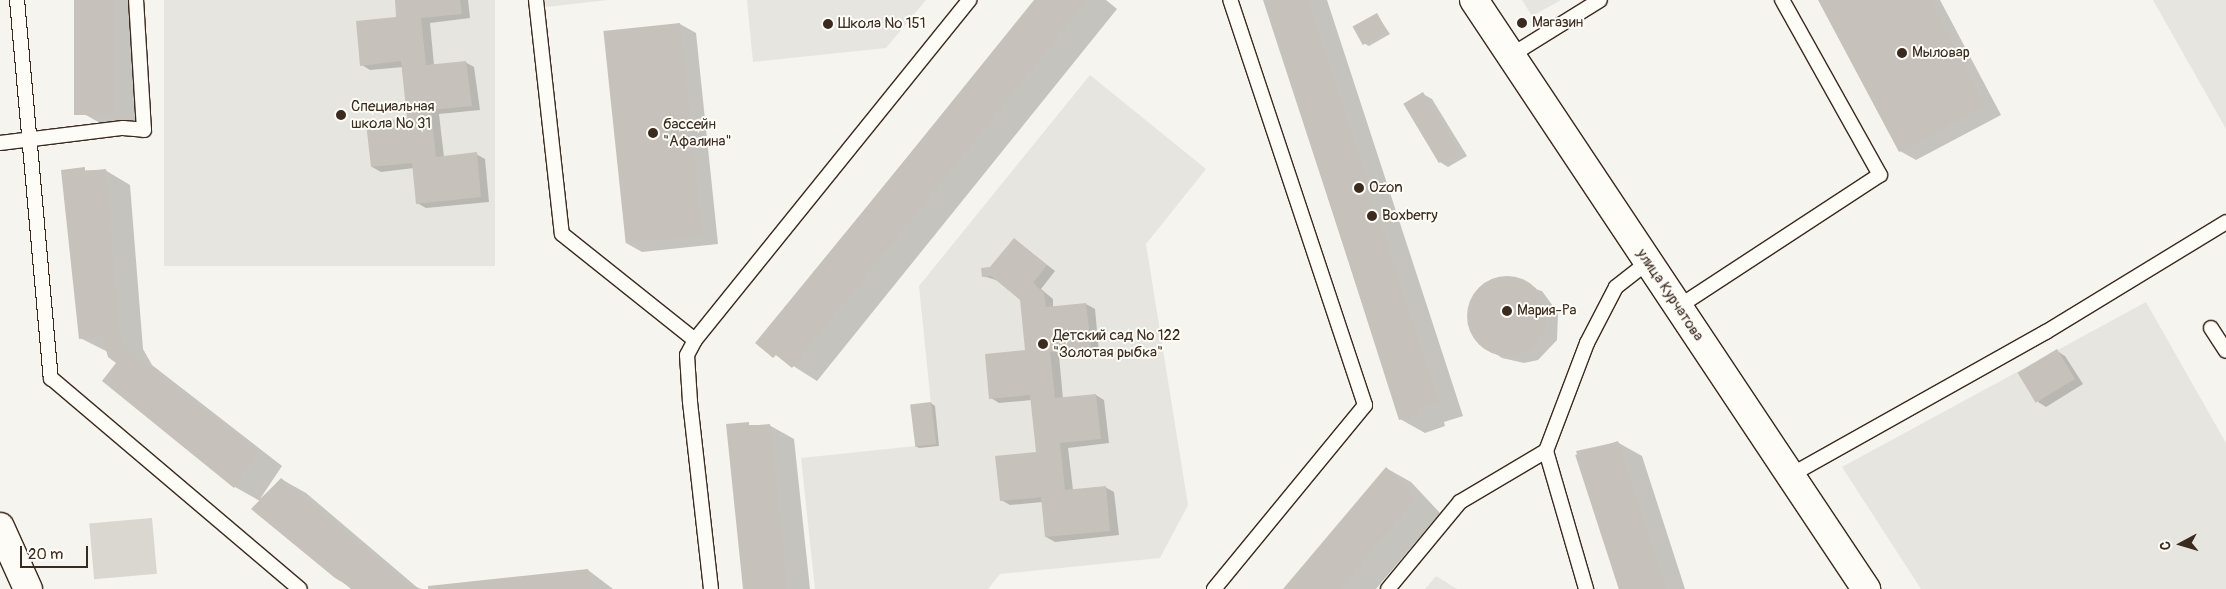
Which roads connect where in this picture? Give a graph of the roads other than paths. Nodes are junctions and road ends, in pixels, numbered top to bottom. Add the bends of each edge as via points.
1 (17, 0) edge
2 (136, 0) edge
3 (536, 0) edge
4 (969, 0) edge
5 (1230, 0) edge
6 (1474, 0) edge
7 (1600, 0) edge
8 (1782, 0) edge
9 (1513, 54) junction
10 (29, 140) junction
11 (0, 143) edge
12 (2226, 222) edge
13 (1648, 262) junction
14 (1678, 307) junction
15 (2211, 328) dead end
16 (695, 340) junction
17 (2226, 351) edge
18 (1546, 451) junction
19 (1791, 475) junction
20 (0, 527) edge
21 (28, 589) edge
22 (300, 589) edge
23 (711, 589) edge
24 (1214, 589) edge
25 (1388, 589) edge
26 (1586, 589) edge
27 (1866, 589) edge

1 - 10 lane
2 - 10 lane via 144,130 123,128
3 - 16 lane via 562,234
4 - 16 lane
5 - 24 lane via 1365,405
6 - 9 main road, улица Курчатова
7 - 9 lane
8 - 14 lane via 1880,174
9 - 13 main road, улица Курчатова
10 - 11 lane
10 - 22 lane via 51,378
12 - 19 lane via 2046,332
13 - 14 main road, улица Курчатова
13 - 18 lane via 1616,287 1588,343
14 - 19 main road, улица Курчатова
15 - 17 lane
16 - 23 lane via 687,355 690,402
18 - 25 lane via 1460,502
18 - 26 lane
19 - 27 main road, улица Курчатова
20 - 21 main road

